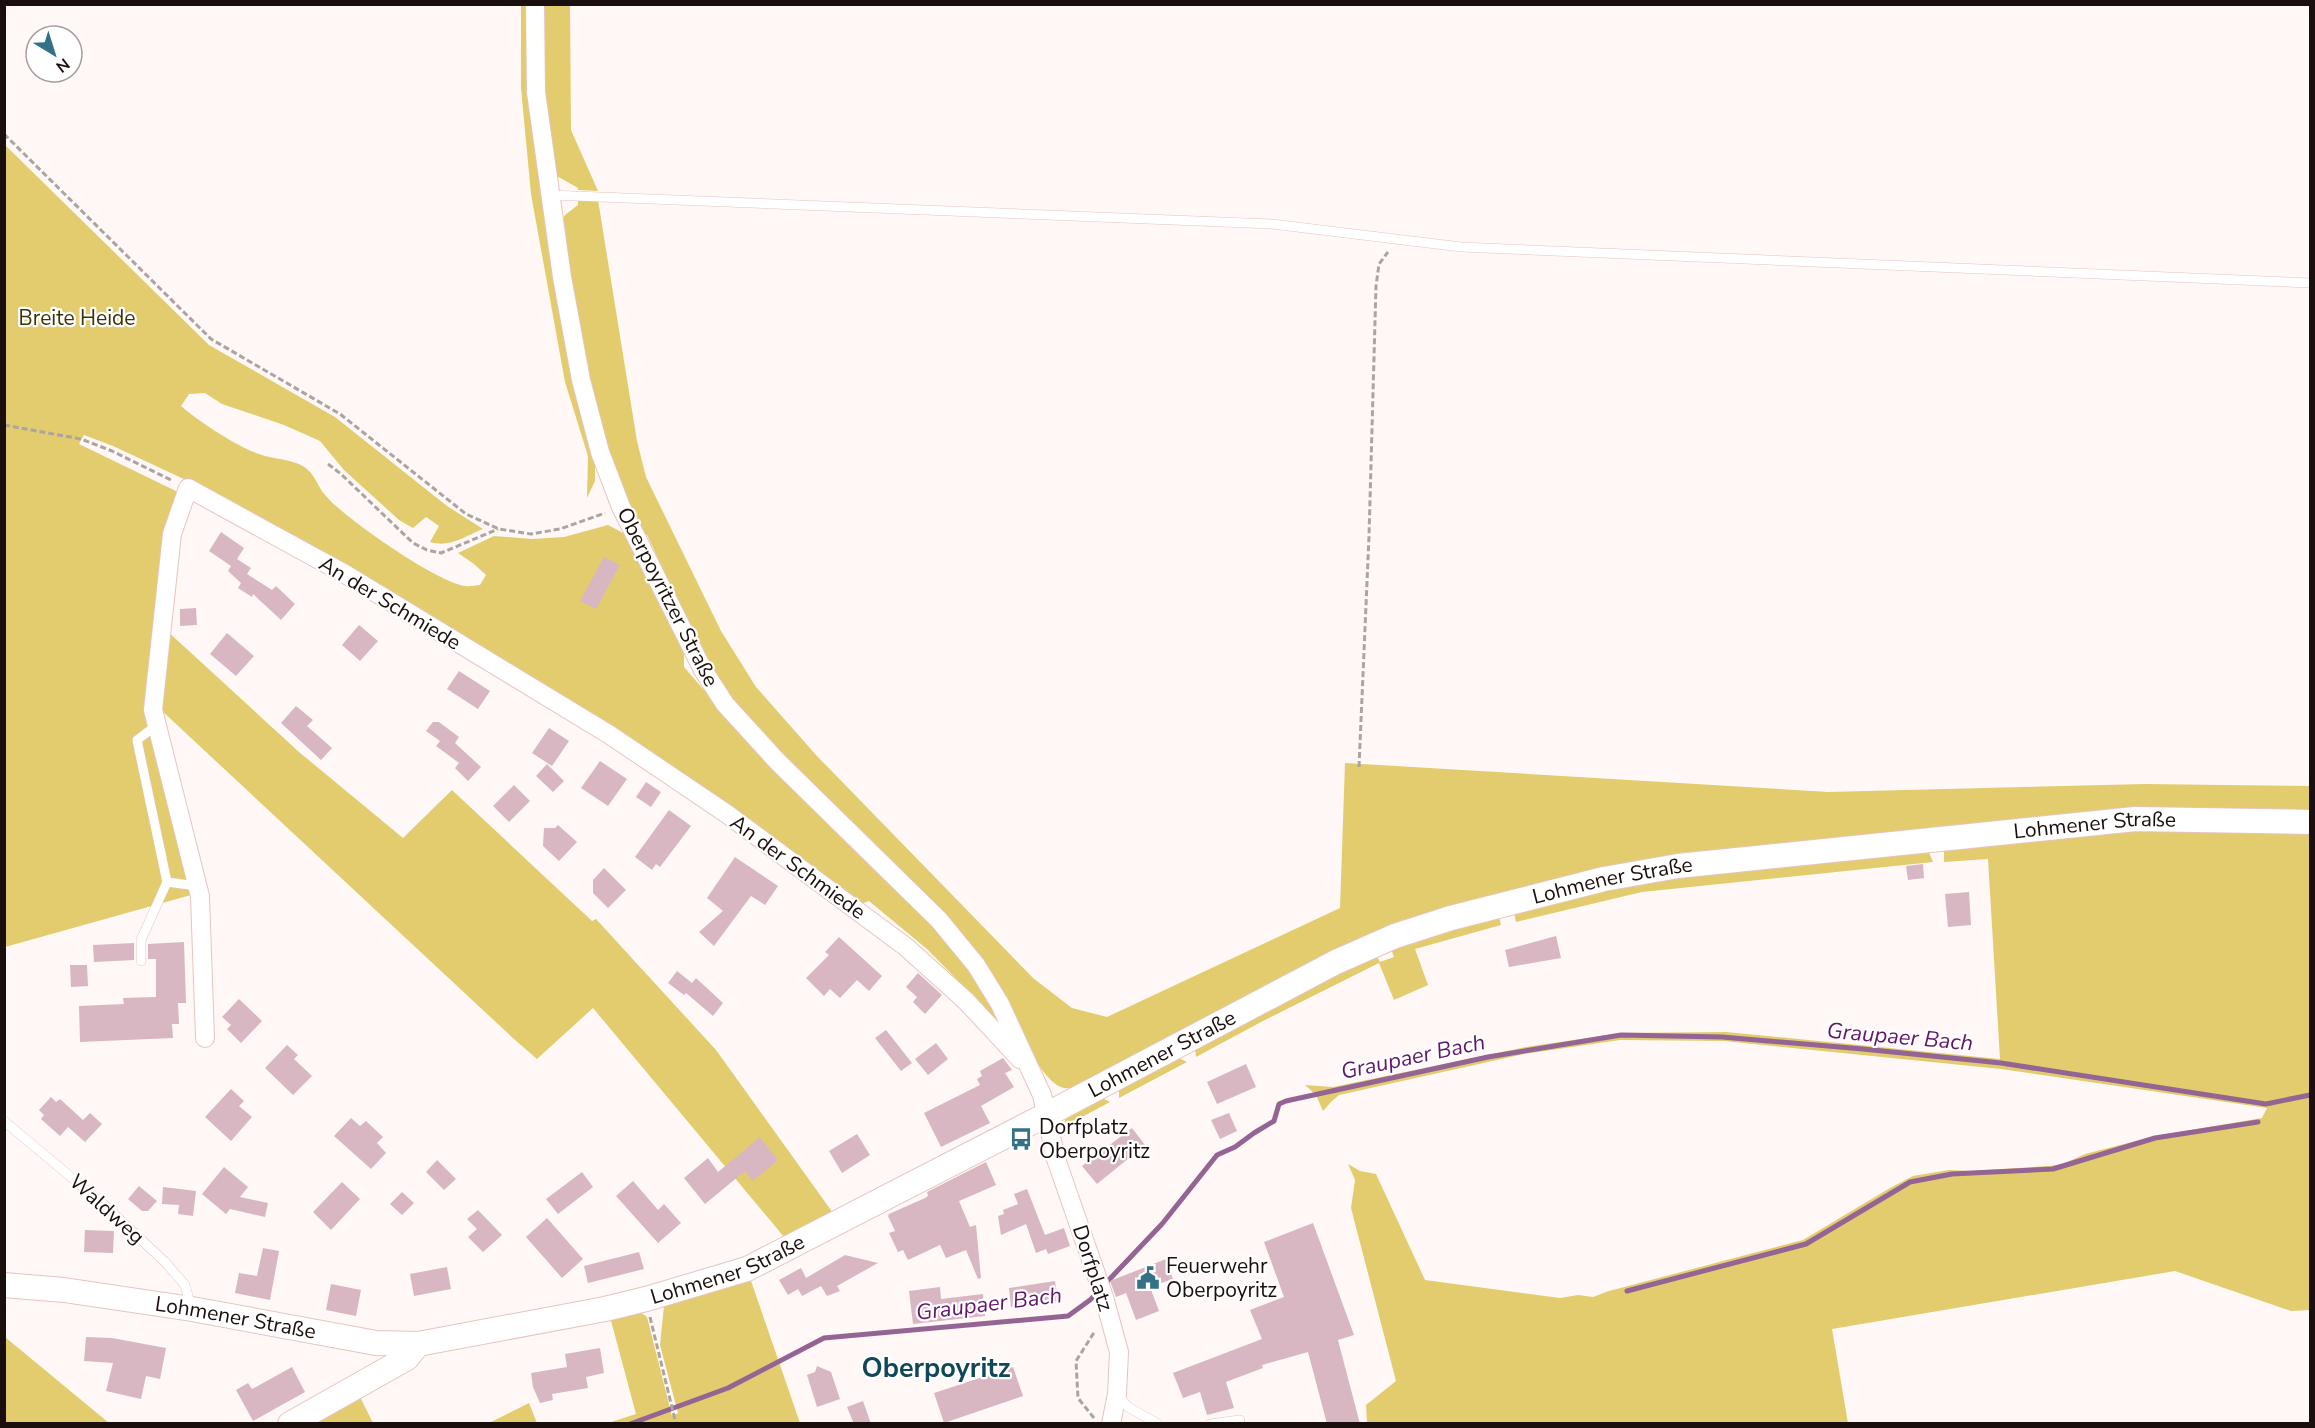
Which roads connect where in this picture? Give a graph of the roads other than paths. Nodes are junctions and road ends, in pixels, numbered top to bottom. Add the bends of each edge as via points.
1 (535, 4) edge
2 (550, 195) junction
3 (2310, 283) edge
4 (157, 725) junction
5 (2310, 822) edge
6 (167, 882) junction
7 (197, 886) junction
8 (141, 961) dead end
9 (205, 1038) dead end
10 (1027, 1067) junction
11 (1046, 1115) junction
12 (4, 1121) edge
13 (4, 1285) edge
14 (192, 1309) junction
15 (418, 1344) junction
16 (1117, 1394) junction
17 (1240, 1420) dead end
18 (1106, 1422) edge
19 (290, 1424) edge
20 (1158, 1424) edge
21 (1210, 1424) edge

1 - 2 street, Oberpoyritzer Straße via 536,92
2 - 3 lane via 1272,224 1461,247
2 - 10 street, Oberpoyritzer Straße via 581,380 600,452 621,507 703,670 725,704 777,761 939,920 976,965 1000,1004
4 - 6 lane via 137,740
4 - 7 street
4 - 10 street, An der Schmiede via 153,710 172,534 188,488 345,574 610,735 717,808 906,947 966,1001
5 - 11 main road, Lohmener Straße via 2136,819 1689,865 1604,879 1395,936 1336,962
6 - 7 lane
6 - 8 lane via 141,940
7 - 9 street
10 - 11 street, Oberpoyritzer Straße via 1042,1095
11 - 15 main road, Lohmener Straße via 747,1269 605,1309
11 - 16 street, Dorfplatz via 1056,1159 1119,1352
12 - 14 lane, Waldweg via 165,1262 185,1285
13 - 14 main road, Lohmener Straße
14 - 15 main road, Lohmener Straße via 376,1343
15 - 19 main road via 407,1358
16 - 18 street, Dorfplatz
16 - 20 lane via 1128,1407
17 - 21 lane

